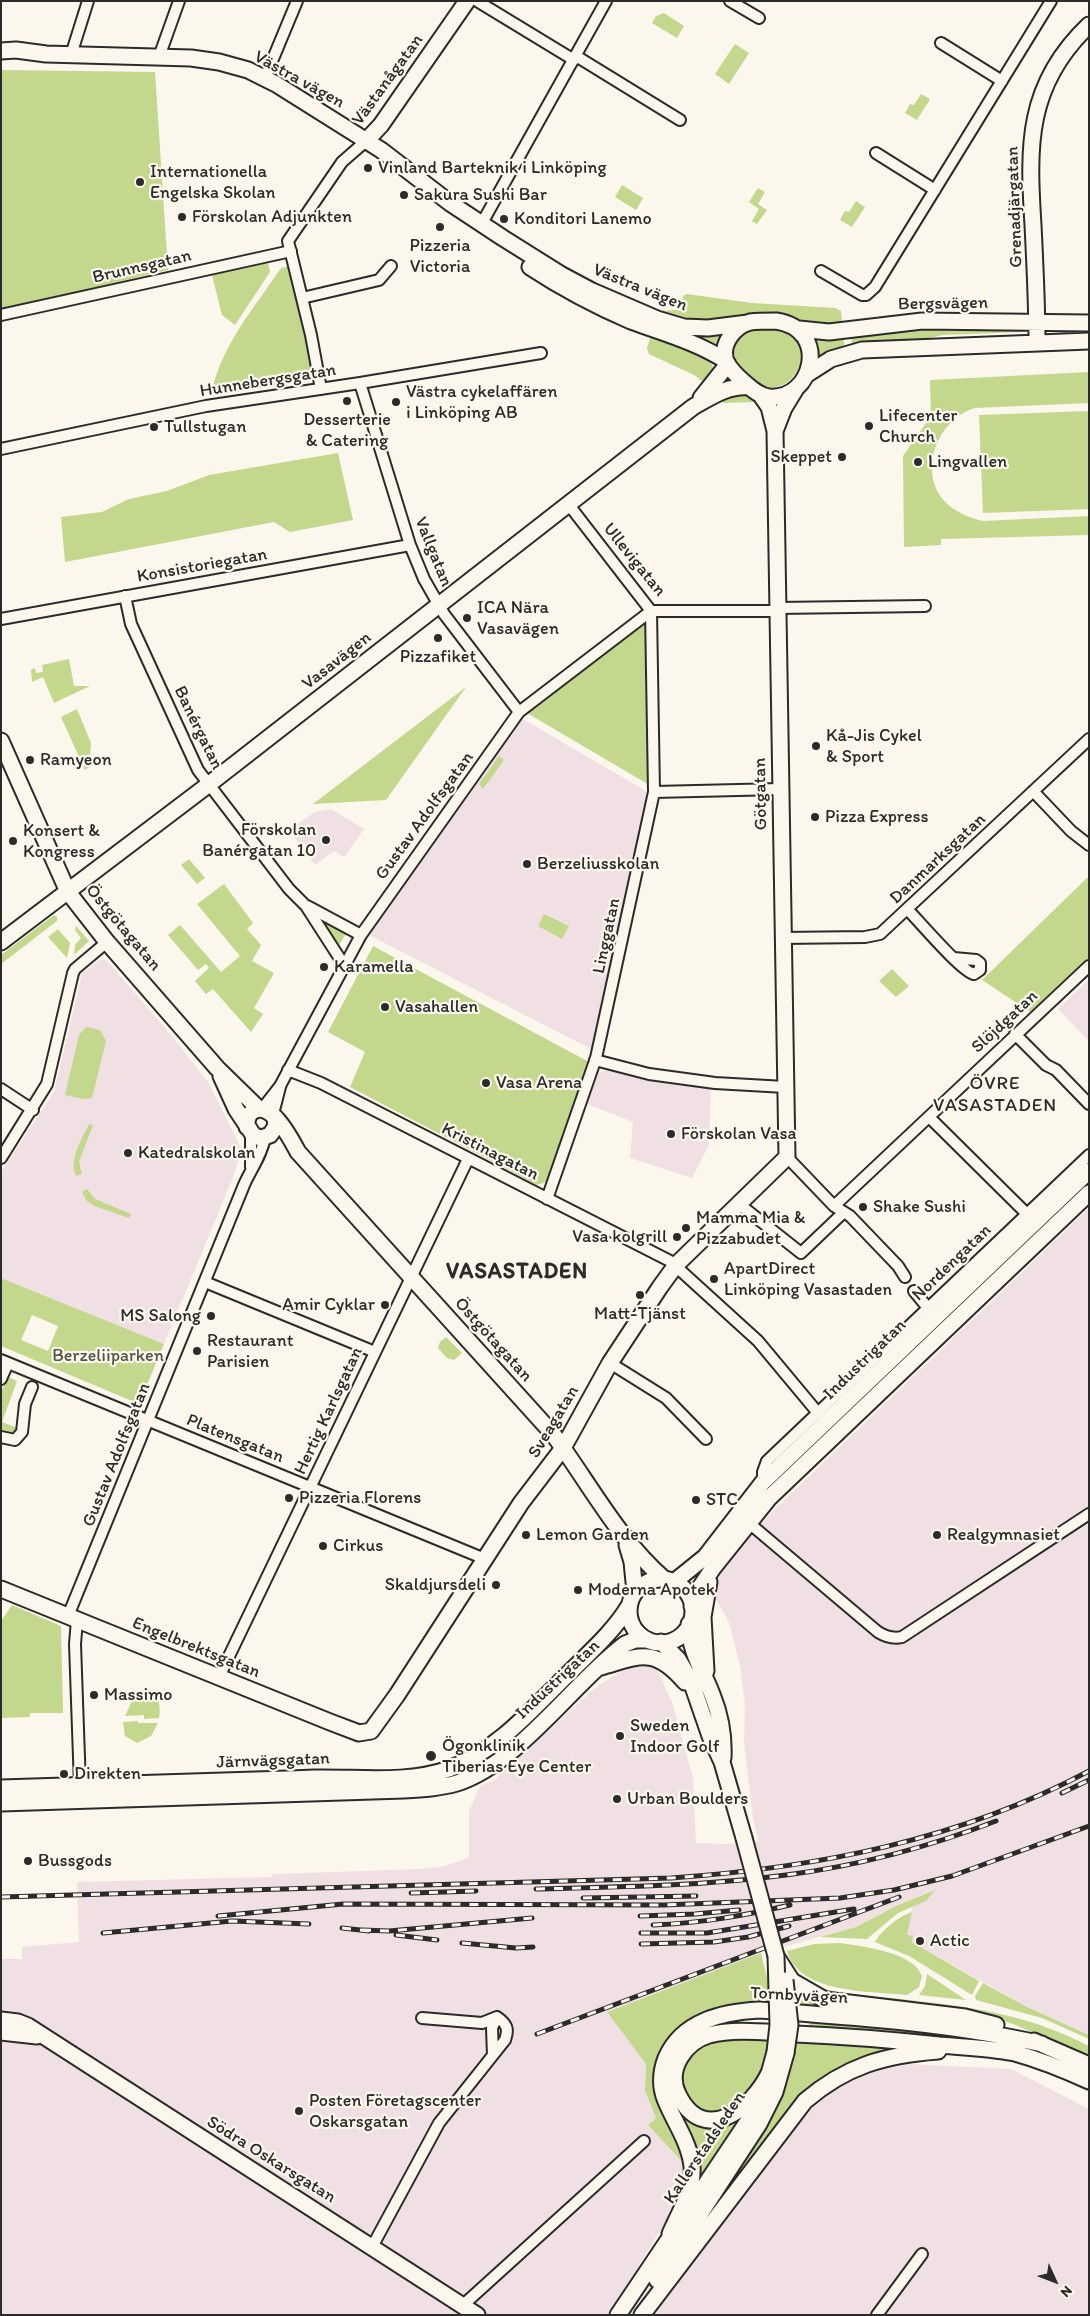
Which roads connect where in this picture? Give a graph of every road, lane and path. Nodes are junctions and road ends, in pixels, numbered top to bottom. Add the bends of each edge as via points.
1 (88, 1) edge
2 (179, 1) edge
3 (297, 1) edge
4 (467, 1) edge
5 (477, 1) edge
6 (606, 1) edge
7 (730, 1) edge
8 (1051, 1) edge
9 (758, 18) dead end
10 (1089, 25) edge
11 (941, 43) dead end
12 (1, 51) edge
13 (46, 54) junction
14 (71, 54) junction
15 (1, 56) edge
16 (159, 57) junction
17 (575, 58) junction
18 (265, 78) junction
19 (1002, 82) junction
20 (680, 120) dead end
21 (366, 141) junction
22 (876, 153) dead end
23 (936, 190) junction
24 (450, 203) junction
25 (482, 223) junction
26 (290, 251) junction
27 (391, 266) dead end
28 (821, 271) dead end
29 (302, 298) junction
30 (1, 316) edge
31 (1037, 322) junction
32 (748, 323) junction
33 (1089, 323) edge
34 (799, 329) junction
35 (1089, 341) edge
36 (1037, 343) junction
37 (541, 353) dead end
38 (727, 363) junction
39 (803, 380) junction
40 (360, 383) junction
41 (321, 389) junction
42 (754, 391) junction
43 (693, 407) junction
44 (775, 431) junction
45 (1, 449) edge
46 (569, 505) junction
47 (410, 545) junction
48 (125, 596) junction
49 (439, 606) junction
50 (925, 606) dead end
51 (777, 610) junction
52 (651, 611) junction
53 (1, 619) edge
54 (519, 712) junction
55 (1089, 739) edge
56 (1, 741) edge
57 (208, 784) junction
58 (780, 789) junction
59 (654, 792) junction
60 (1033, 792) junction
61 (1086, 840) edge
62 (68, 892) junction
63 (306, 906) junction
64 (908, 910) junction
65 (361, 935) junction
66 (782, 938) junction
67 (1, 942) edge
68 (108, 942) junction
69 (954, 958) dead end
70 (344, 965) junction
71 (1089, 966) edge
72 (1015, 1034) junction
73 (596, 1060) junction
74 (217, 1068) junction
75 (288, 1070) junction
76 (785, 1087) junction
77 (1, 1089) edge
78 (1089, 1104) edge
79 (33, 1110) junction
80 (267, 1113) junction
81 (928, 1116) junction
82 (249, 1130) junction
83 (266, 1137) junction
84 (298, 1152) junction
85 (1089, 1155) edge
86 (787, 1156) junction
87 (1, 1158) edge
88 (468, 1159) junction
89 (252, 1167) junction
90 (1089, 1171) edge
91 (1089, 1193) edge
92 (547, 1200) junction
93 (739, 1204) junction
94 (834, 1206) junction
95 (844, 1212) junction
96 (1027, 1214) junction
97 (676, 1266) junction
98 (412, 1277) junction
99 (905, 1277) dead end
100 (205, 1282) junction
101 (914, 1291) dead end
102 (928, 1308) junction
103 (376, 1352) junction
104 (5, 1361) edge
105 (610, 1363) junction
106 (1, 1379) edge
107 (32, 1388) dead end
108 (818, 1413) junction
109 (148, 1421) junction
110 (1, 1437) edge
111 (706, 1439) dead end
112 (563, 1448) junction
113 (763, 1482) junction
114 (311, 1488) junction
115 (1089, 1514) edge
116 (748, 1523) junction
117 (626, 1541) junction
118 (485, 1559) junction
119 (714, 1568) junction
120 (669, 1581) junction
121 (1, 1589) edge
122 (632, 1599) junction
123 (692, 1606) junction
124 (72, 1618) junction
125 (689, 1624) junction
126 (654, 1641) junction
127 (599, 1667) junction
128 (218, 1677) junction
129 (706, 1680) junction
130 (696, 1696) junction
131 (527, 1713) joint
132 (376, 1726) joint
133 (722, 1762) junction
134 (80, 1786) junction
135 (446, 1786) joint
136 (1, 1788) edge
137 (1, 1803) edge
138 (780, 1963) junction
139 (497, 2017) junction
140 (422, 2018) dead end
141 (1, 2020) edge
142 (1, 2032) edge
143 (44, 2037) junction
144 (1042, 2044) junction
145 (982, 2048) junction
146 (781, 2053) junction
147 (493, 2055) junction
148 (1089, 2065) edge
149 (770, 2071) junction
150 (1089, 2082) edge
151 (644, 2141) dead end
152 (670, 2234) junction
153 (372, 2247) junction
154 (922, 2254) dead end
155 (462, 2306) junction
156 (476, 2315) edge
157 (618, 2315) edge
158 (635, 2315) edge
159 (642, 2315) edge
160 (877, 2315) edge

1 - 14 street
2 - 16 street
3 - 18 street
4 - 21 main road, Västanågatan via 381,125
5 - 17 street
6 - 17 street
7 - 9 street
8 - 19 street
10 - 31 main road, Grenadjärgatan via 1054,69 1032,128 1030,173
11 - 19 street
12 - 13 main road, Västra vägen
13 - 14 main road, Västra vägen
13 - 15 main road, Västra vägen via 16,58
14 - 16 main road, Västra vägen
16 - 18 main road, Västra vägen via 220,62
17 - 20 street
17 - 25 street
18 - 21 main road, Västra vägen
19 - 23 street
21 - 24 main road, Västra vägen
21 - 26 street, Västanågatan via 342,162 332,176 288,241
22 - 23 street
23 - 28 street via 871,292 862,295
24 - 25 main road, Västra vägen
24 - 38 main road, Västra vägen via 478,228 557,285 630,320 702,347
25 - 32 main road, Västra vägen via 562,275 657,319 697,328
26 - 29 street
26 - 30 street, Brunnsgatan
27 - 29 street via 379,280
29 - 41 street
31 - 33 main road, Bergsvägen
31 - 34 main road, Bergsvägen via 922,321 828,332
31 - 36 main road, Grenadjärgatan
32 - 34 main road via 776,321
32 - 38 main road via 740,326 728,339 725,350
34 - 39 main road via 807,341 810,355
35 - 36 main road
36 - 39 main road via 862,350 831,359
37 - 40 street, Hunnebergsgatan
38 - 42 main road
38 - 43 main road, Vasavägen
39 - 42 main road via 792,392 781,396 771,397
39 - 44 main road, Götgatan via 789,398
40 - 41 street, Hunnebergsgatan
40 - 47 street, Vallgatan
41 - 45 street, Hunnebergsgatan via 206,406
42 - 43 main road, Vasavägen via 730,388
42 - 44 main road, Götgatan via 769,408
43 - 46 main road, Vasavägen
44 - 51 main road, Götgatan
46 - 49 main road, Vasavägen
46 - 52 street, Ullevigatan
47 - 48 street, Konsistoriegatan
47 - 49 street, Vallgatan
48 - 53 street, Konsistoriegatan
48 - 57 street, Banérgatan via 131,624 198,770
49 - 54 street, Vallgatan
49 - 57 main road, Vasavägen
50 - 51 street, Ullevigatan
51 - 52 street, Ullevigatan
51 - 58 main road, Götgatan
52 - 54 street, Gustav Adolfsgatan
52 - 59 street, Linggatan
54 - 65 street, Gustav Adolfsgatan
55 - 60 street, Danmarksgatan
56 - 62 main road, Östgötagatan
57 - 62 main road, Vasavägen
57 - 63 street, Banérgatan via 289,889
58 - 59 street
58 - 66 main road, Götgatan
59 - 73 street, Linggatan
60 - 61 street via 1071,831
60 - 64 street, Danmarksgatan
62 - 67 main road, Vasavägen
62 - 68 main road, Östgötagatan
63 - 65 street, Banérgatan
63 - 70 street, Banérgatan
64 - 66 street, Danmarksgatan via 873,937
64 - 69 street
65 - 70 street, Gustav Adolfsgatan
66 - 76 main road, Götgatan
68 - 74 main road, Östgötagatan
68 - 79 street via 72,974 49,1078
70 - 75 street, Gustav Adolfsgatan
71 - 72 street, Slöjdgatan
72 - 78 street
72 - 81 street, Slöjdgatan
73 - 76 street via 649,1074 715,1083
73 - 92 street, Linggatan
74 - 80 main road, Östgötagatan
74 - 82 main road, Östgötagatan
75 - 80 street, Gustav Adolfsgatan
75 - 88 street, Kristinagatan via 321,1083
76 - 86 main road, Götgatan
77 - 79 street
79 - 87 street
80 - 82 main road via 249,1115
80 - 83 main road via 274,1130
80 - 84 main road, Östgötagatan via 290,1136
81 - 94 street, Slöjdgatan
81 - 96 street
82 - 83 main road via 257,1137
82 - 89 street, Gustav Adolfsgatan
83 - 84 main road, Östgötagatan
83 - 89 street, Gustav Adolfsgatan
84 - 98 main road, Östgötagatan
85 - 96 street, Nordengatan
86 - 93 main road, Sveagatan
86 - 94 street
88 - 92 street, Kristinagatan
88 - 98 street, Hertig Karlsgatan
89 - 100 street, Gustav Adolfsgatan
90 - 113 main road, Industrigatan
91 - 116 main road, Industrigatan via 769,1498
92 - 97 street, Kristinagatan
93 - 95 street via 801,1253
93 - 97 main road, Sveagatan
94 - 95 street
95 - 99 street
96 - 102 street, Nordengatan
97 - 105 main road, Sveagatan
97 - 108 street, Kristinagatan via 758,1341
98 - 103 street, Hertig Karlsgatan
98 - 112 main road, Östgötagatan
100 - 103 street
100 - 109 street, Gustav Adolfsgatan
101 - 102 street
102 - 108 street, Nordengatan
103 - 114 street, Hertig Karlsgatan
104 - 106 street
104 - 109 street, Platensgatan
105 - 111 street via 666,1398
105 - 112 main road, Sveagatan
107 - 110 street via 25,1404 20,1436 15,1440
108 - 113 street, Nordengatan via 767,1462
109 - 114 street, Platensgatan
109 - 124 street, Gustav Adolfsgatan
112 - 117 main road, Östgötagatan
112 - 118 main road, Sveagatan via 521,1502
113 - 120 main road, Industrigatan via 705,1557
114 - 118 street, Platensgatan
114 - 128 street, Hertig Karlsgatan
115 - 116 street via 902,1637 890,1638 878,1632
116 - 119 main road, Industrigatan
117 - 120 main road, Östgötagatan
117 - 122 main road, Östgötagatan via 632,1562
118 - 132 main road, Sveagatan
119 - 123 main road, Industrigatan
119 - 129 main road via 703,1617
120 - 122 main road via 645,1583
120 - 123 main road via 688,1594
121 - 124 main road, Engelbrektsgatan
122 - 126 main road via 629,1614 635,1629
122 - 131 main road, Industrigatan via 610,1632
123 - 125 main road
124 - 128 main road, Engelbrektsgatan
124 - 134 street, Gustav Adolfsgatan
125 - 126 main road via 681,1635 668,1641
125 - 129 main road, Kallerstadsleden via 692,1648
126 - 127 main road, Industrigatan via 630,1642
126 - 130 main road, Kallerstadsleden via 684,1668
127 - 130 main road via 632,1657 653,1657 678,1674
127 - 135 main road, Industrigatan via 503,1756 472,1777
128 - 132 main road, Engelbrektsgatan via 359,1733 368,1733
129 - 133 main road, Kallerstadsleden via 721,1724
130 - 133 main road, Kallerstadsleden
131 - 134 main road, Järnvägsgatan via 480,1754 449,1768 417,1777
133 - 138 main road, Kallerstadsleden, bridge
134 - 136 main road, Järnvägsgatan
135 - 137 main road, Järnvägsgatan
138 - 144 main road, Tornbyvägen via 803,1988 825,2000 965,2017 996,2025
138 - 146 main road, Kallerstadsleden, bridge via 790,2006
139 - 140 street via 482,2022
139 - 147 street via 492,2028
139 - 147 street via 505,2023 508,2031
141 - 143 main road, Södra Oskarsgatan via 18,2022
142 - 143 main road, Södra Oskarsgatan
143 - 153 main road, Södra Oskarsgatan
144 - 148 main road, Tornbyvägen
144 - 152 main road, Tornbyvägen via 992,2033 927,2025 758,2010 720,2015 694,2026 669,2051 662,2074 665,2098 683,2135 692,2167 687,2197
145 - 149 main road via 819,2035 718,2033 687,2048 675,2068 675,2089 693,2113 719,2119 747,2105
145 - 150 main road via 1036,2059
145 - 159 main road via 890,2057 854,2068 821,2088 791,2117
146 - 149 main road, Kallerstadsleden
146 - 158 main road, Kallerstadsleden via 775,2092 759,2124
147 - 153 street via 439,2123
149 - 152 main road, Kallerstadsleden via 763,2096 750,2118
151 - 155 street
152 - 157 main road, Kallerstadsleden
153 - 155 main road, Södra Oskarsgatan
154 - 160 street
155 - 156 main road, Södra Oskarsgatan

